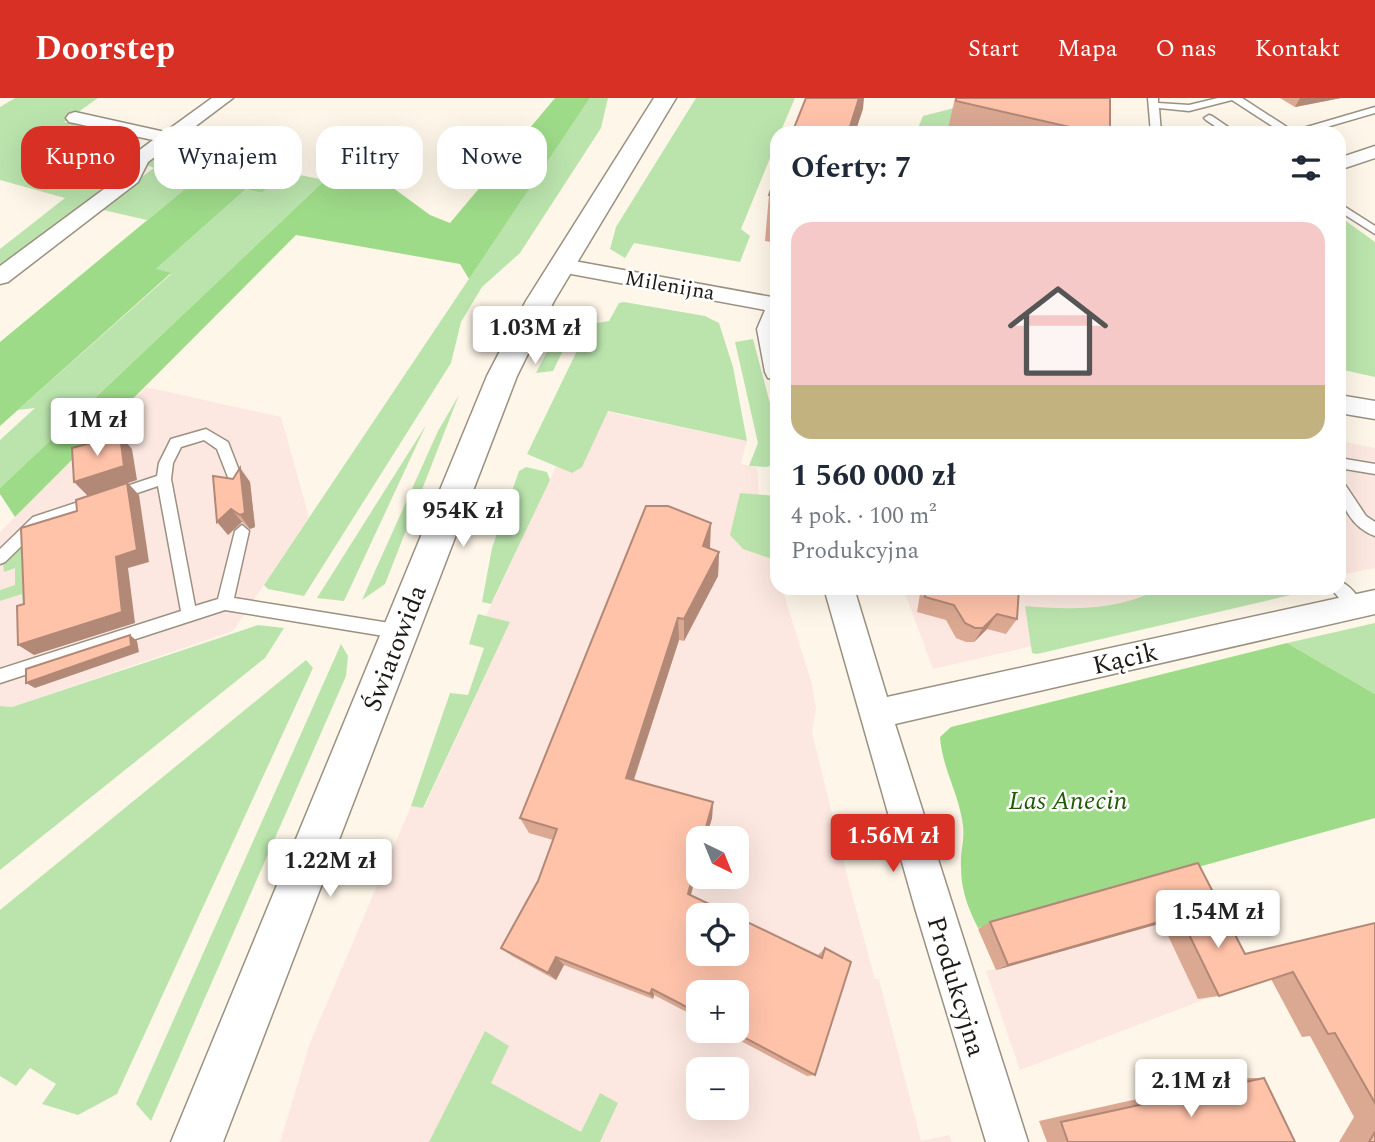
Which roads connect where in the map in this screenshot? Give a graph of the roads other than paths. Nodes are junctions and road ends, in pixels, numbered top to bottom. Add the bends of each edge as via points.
1 (224, 98) edge
2 (665, 98) edge
3 (1229, 98) edge
4 (1235, 98) edge
5 (1153, 102) edge
6 (1375, 110) edge
7 (75, 118) dead end
8 (1209, 118) dead end
9 (185, 126) edge
10 (1155, 126) edge
11 (1221, 126) edge
12 (1281, 126) edge
13 (1318, 126) edge
14 (154, 135) edge
15 (154, 148) edge
16 (1375, 152) edge
17 (1346, 161) edge
18 (1346, 211) edge
19 (1375, 231) edge
20 (563, 266) junction
21 (0, 277) edge
22 (770, 305) edge
23 (1346, 405) edge
24 (1375, 410) edge
25 (1346, 464) edge
26 (1375, 469) edge
27 (164, 480) junction
28 (238, 486) edge
29 (1346, 498) edge
30 (1375, 530) edge
31 (242, 531) edge
32 (0, 558) edge
33 (841, 595) edge
34 (1356, 598) edge
35 (225, 603) junction
36 (189, 614) junction
37 (402, 632) junction
38 (0, 676) edge
39 (875, 714) junction
40 (197, 1142) edge
41 (1007, 1142) edge

1 - 9 street
2 - 20 street, Światowida
3 - 5 lane via 1189,108
4 - 12 lane
5 - 10 lane
6 - 13 lane
7 - 14 street
8 - 11 lane
15 - 21 street via 140,159 131,177
16 - 17 street
18 - 19 lane
20 - 22 street, Milenijna
20 - 37 street, Światowida via 502,376
23 - 24 street
25 - 26 lane
27 - 28 lane via 176,443 206,434 223,446
27 - 32 lane via 38,520
27 - 36 lane
29 - 30 lane via 1361,520
31 - 35 lane
33 - 39 street, Produkcyjna
34 - 39 street, Kącik
35 - 36 lane
35 - 37 lane
36 - 38 lane
37 - 40 street, Światowida
39 - 41 street, Produkcyjna

